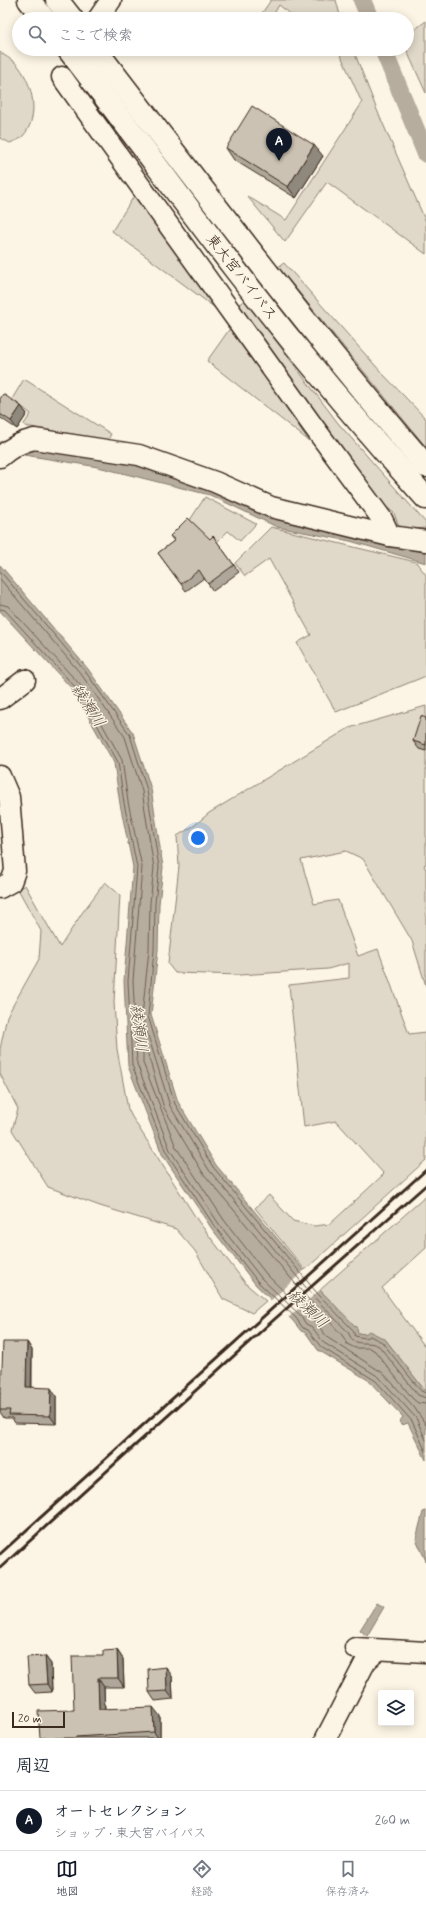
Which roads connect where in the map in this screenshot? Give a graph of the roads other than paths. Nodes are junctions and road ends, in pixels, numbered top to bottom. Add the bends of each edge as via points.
1 (29, 0) edge
2 (57, 0) edge
3 (111, 0) edge
4 (38, 12) edge
5 (66, 12) edge
6 (103, 12) edge
7 (73, 56) edge
8 (100, 56) edge
9 (62, 78) dead end
10 (1, 456) edge
11 (426, 466) edge
12 (426, 498) edge
13 (390, 536) junction
14 (426, 541) edge
15 (25, 680) dead end
16 (0, 699) edge
17 (0, 776) edge
18 (0, 888) edge
19 (426, 1652) edge
20 (326, 1738) edge

1 - 4 highway
2 - 5 highway
3 - 6 street
7 - 12 highway, 東大宮バイパス via 301,352
8 - 11 highway, 東大宮バイパス via 345,370
9 - 13 street via 382,519
10 - 13 street via 23,442 34,439 139,454 215,482 271,507
13 - 14 street
15 - 16 street
17 - 18 street via 9,797 15,872 12,882
19 - 20 street via 367,1650 366,1661

